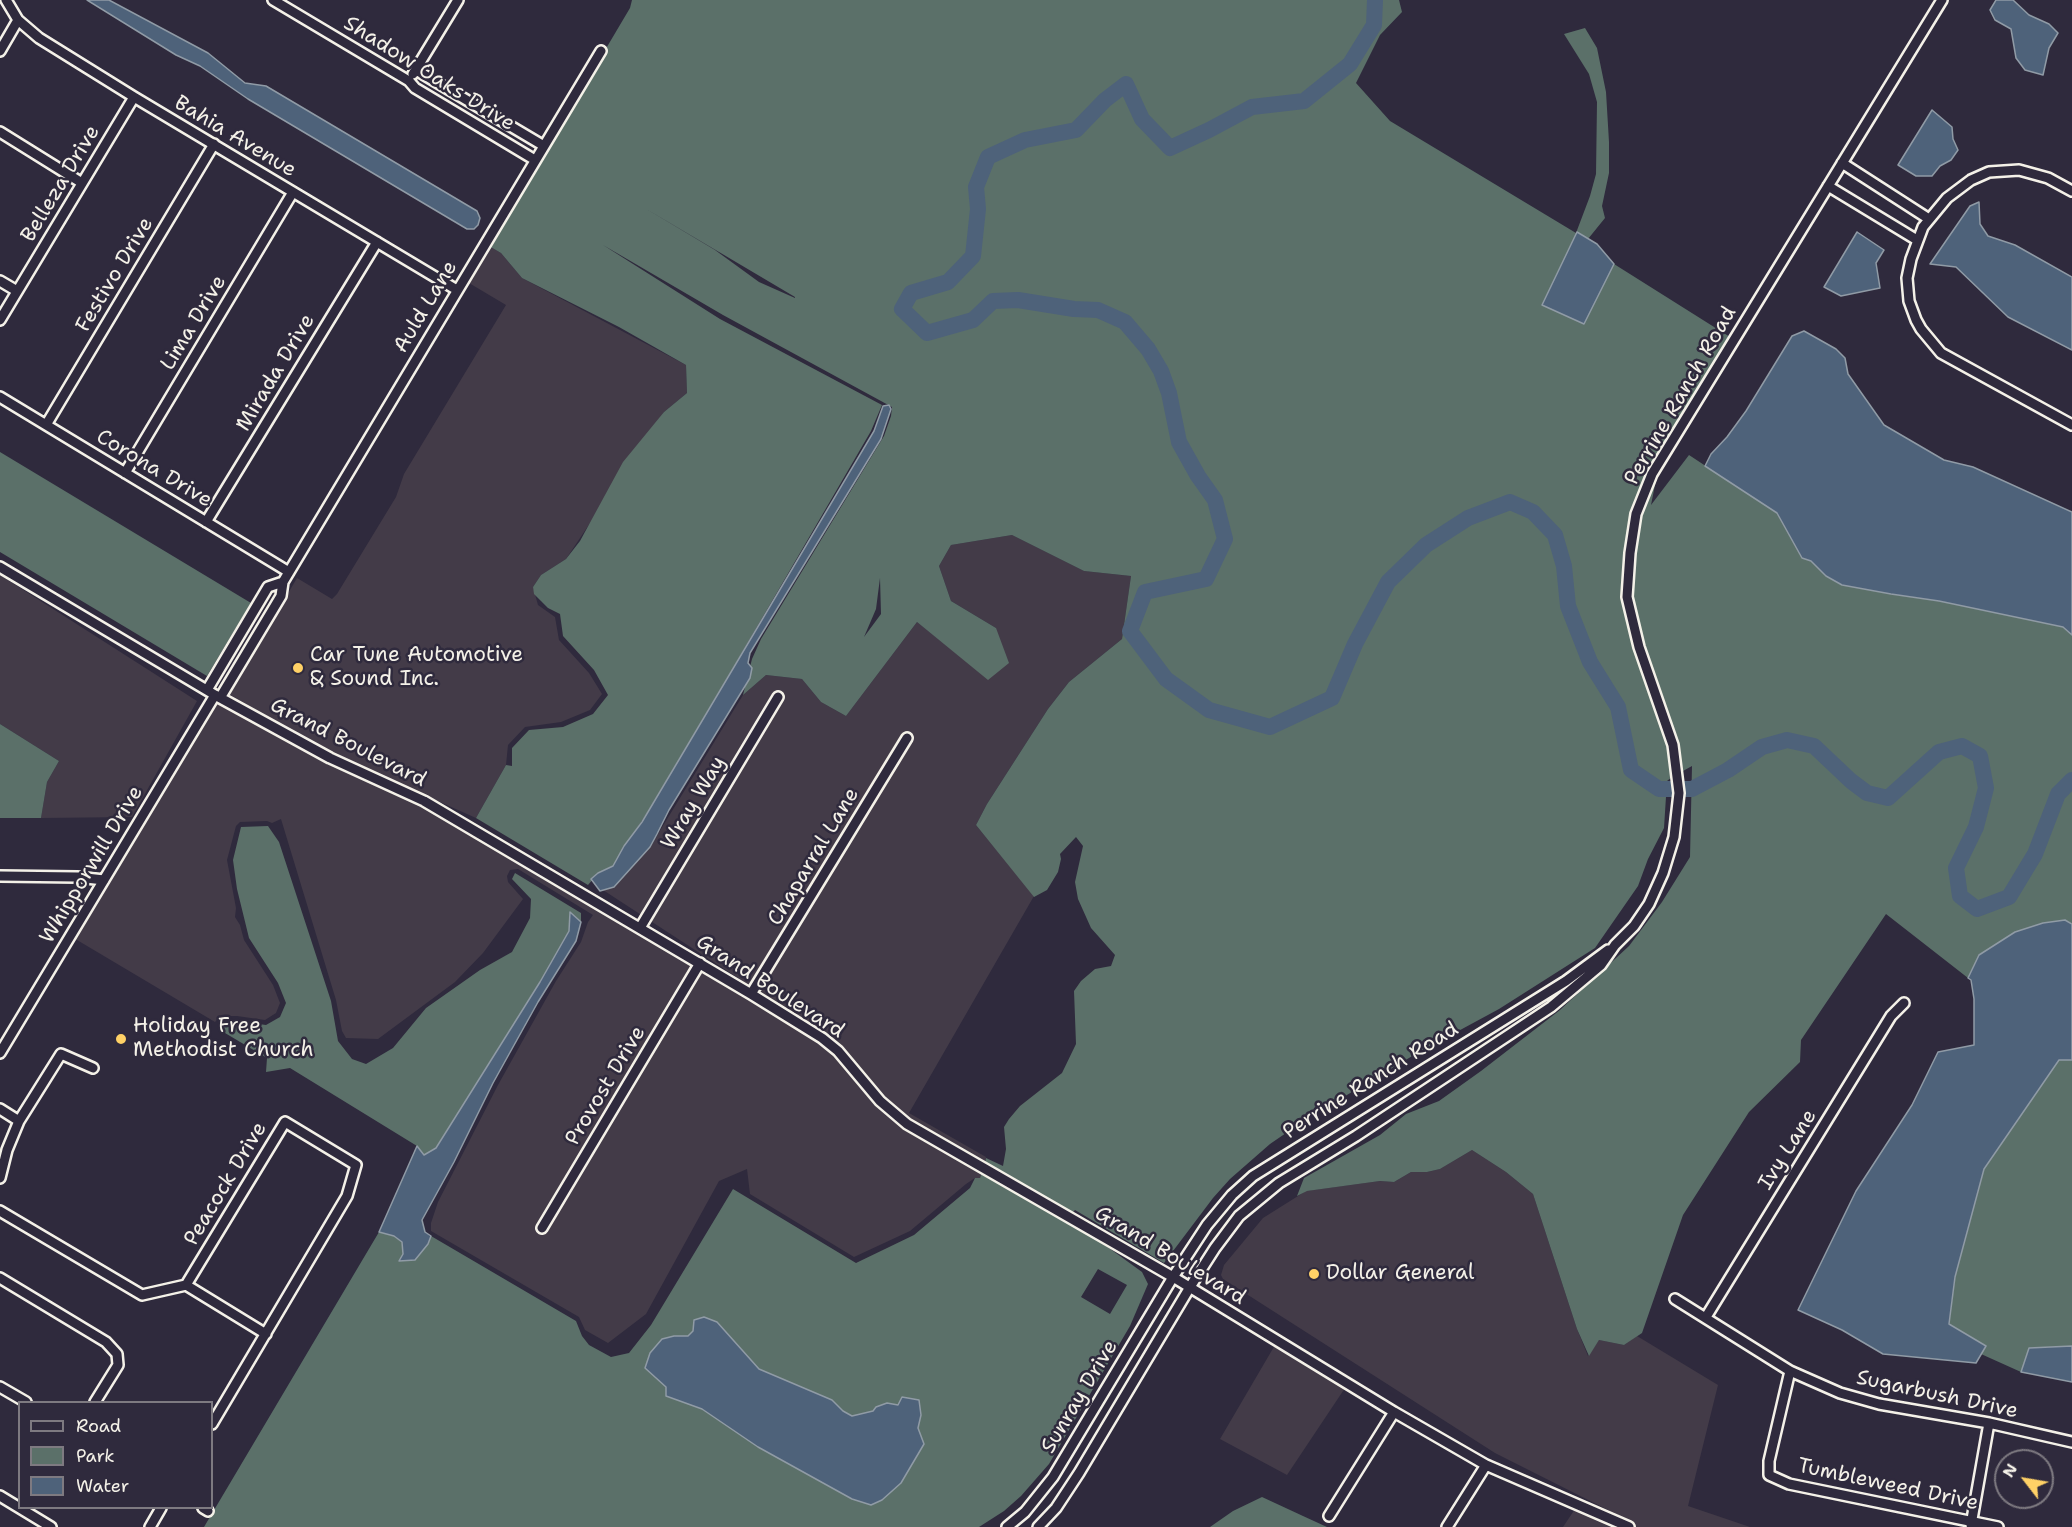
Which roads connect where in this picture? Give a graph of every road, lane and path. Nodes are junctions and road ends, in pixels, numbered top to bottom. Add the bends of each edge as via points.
1 (6, 0) edge
2 (273, 0) edge
3 (458, 0) edge
4 (1942, 0) edge
5 (18, 20) junction
6 (0, 51) edge
7 (601, 51) dead end
8 (416, 70) junction
9 (409, 81) junction
10 (134, 97) junction
11 (0, 132) edge
12 (214, 144) junction
13 (544, 146) junction
14 (535, 160) junction
15 (1842, 163) junction
16 (82, 183) junction
17 (1828, 186) junction
18 (2072, 191) edge
19 (293, 192) junction
20 (1929, 219) junction
21 (1917, 240) junction
22 (376, 242) junction
23 (0, 281) edge
24 (458, 290) junction
25 (17, 291) junction
26 (0, 320) edge
27 (0, 397) edge
28 (46, 425) junction
29 (2072, 425) edge
30 (125, 473) junction
31 (206, 522) junction
32 (0, 567) edge
33 (289, 572) junction
34 (283, 582) junction
35 (214, 694) junction
36 (778, 697) dead end
37 (908, 738) dead end
38 (0, 876) edge
39 (104, 880) junction
40 (640, 928) junction
41 (1615, 945) junction
42 (700, 963) junction
43 (751, 994) junction
44 (1904, 1003) dead end
45 (0, 1053) edge
46 (93, 1068) dead end
47 (0, 1109) edge
48 (19, 1121) junction
49 (0, 1178) edge
50 (0, 1211) edge
51 (543, 1228) dead end
52 (1173, 1277) junction
53 (0, 1278) edge
54 (186, 1285) junction
55 (1190, 1287) junction
56 (1675, 1299) dead end
57 (1706, 1317) junction
58 (266, 1334) junction
59 (1790, 1371) junction
60 (0, 1387) edge
61 (24, 1401) edge
62 (96, 1401) edge
63 (1394, 1412) junction
64 (213, 1422) edge
65 (1989, 1423) junction
66 (2072, 1442) edge
67 (1486, 1465) junction
68 (0, 1496) edge
69 (18, 1507) edge
70 (21, 1509) edge
71 (161, 1509) edge
72 (1329, 1516) dead end
73 (1971, 1524) edge
74 (51, 1527) edge
75 (150, 1527) edge
76 (1007, 1527) edge
77 (1038, 1527) edge
78 (1447, 1527) edge
79 (1629, 1527) edge
80 (1998, 1527) edge

1 - 5 street, Bahia Avenue
2 - 9 street, Shadow Oaks Drive
3 - 8 street
4 - 15 street, Perrine Ranch Road
5 - 6 street
5 - 10 street, Bahia Avenue via 39,38
7 - 13 street, Auld Lane
8 - 9 street
8 - 13 street, Shadow Oaks Drive
9 - 14 street, Shadow Oaks Drive
10 - 12 street, Bahia Avenue
10 - 16 street, Belleza Drive
11 - 16 street
12 - 19 street, Bahia Avenue
12 - 28 street, Festivo Drive
13 - 14 street, Auld Lane
14 - 24 street, Auld Lane
15 - 17 street, Perrine Ranch Road
15 - 20 street
16 - 25 street, Belleza Drive
17 - 21 street
17 - 41 street, Perrine Ranch Road via 1652,474 1636,514 1627,597 1639,647 1673,745 1677,818 1663,873 1649,904
18 - 20 street via 2039,174 1999,170 1962,185
19 - 22 street, Bahia Avenue
19 - 30 street, Lima Drive
20 - 21 street
21 - 29 street via 1908,268 1909,301 1920,329 1933,346 1948,358
22 - 24 street, Bahia Avenue
22 - 31 street, Mirada Drive
23 - 25 street
24 - 33 street, Auld Lane
25 - 26 street, Belleza Drive
27 - 28 street, Corona Drive
28 - 30 street, Corona Drive
30 - 31 street, Corona Drive
31 - 33 street, Corona Drive
32 - 35 street, Grand Boulevard
33 - 34 street, Auld Lane
34 - 35 street, Auld Lane via 281,596
34 - 35 street, Auld Lane via 268,588
35 - 39 street, Whipporwill Drive
35 - 40 street, Grand Boulevard via 330,758 424,801
36 - 40 street, Wray Way
37 - 43 street, Chaparral Lane
38 - 39 street
39 - 45 street, Whipporwill Drive
40 - 42 street, Grand Boulevard
41 - 52 street, Perrine Ranch Road via 1566,981 1253,1176 1207,1225
41 - 55 street, Perrine Ranch Road via 1601,965 1551,1007 1261,1196 1239,1216
42 - 43 street, Grand Boulevard
42 - 51 street, Provost Drive
43 - 52 street, Grand Boulevard via 838,1051 880,1101 907,1124
44 - 57 street, Ivy Lane via 1891,1016
46 - 48 street via 61,1054
47 - 48 street
48 - 49 street
50 - 54 street via 142,1295
52 - 55 street, Grand Boulevard
52 - 76 street, Sunray Drive via 1053,1477 1025,1512
53 - 62 street via 106,1342 117,1354 118,1365
54 - 58 street
54 - 58 street, Peacock Drive via 285,1122 356,1165 347,1196
55 - 63 street, Grand Boulevard
55 - 77 street, Sunray Drive via 1079,1473
56 - 57 street, Sugarbush Drive
57 - 59 street, Sugarbush Drive
58 - 64 street, Peacock Drive
59 - 65 street, Sugarbush Drive via 1840,1393 1879,1404
59 - 73 street, Tumbleweed Drive via 1769,1475 1789,1484
60 - 61 street
63 - 67 street, Grand Boulevard
63 - 72 street
65 - 66 street, Sugarbush Drive
65 - 73 street
67 - 78 street
67 - 79 street, Grand Boulevard
68 - 69 street
70 - 74 street
71 - 75 street
73 - 80 street, Tumbleweed Drive

